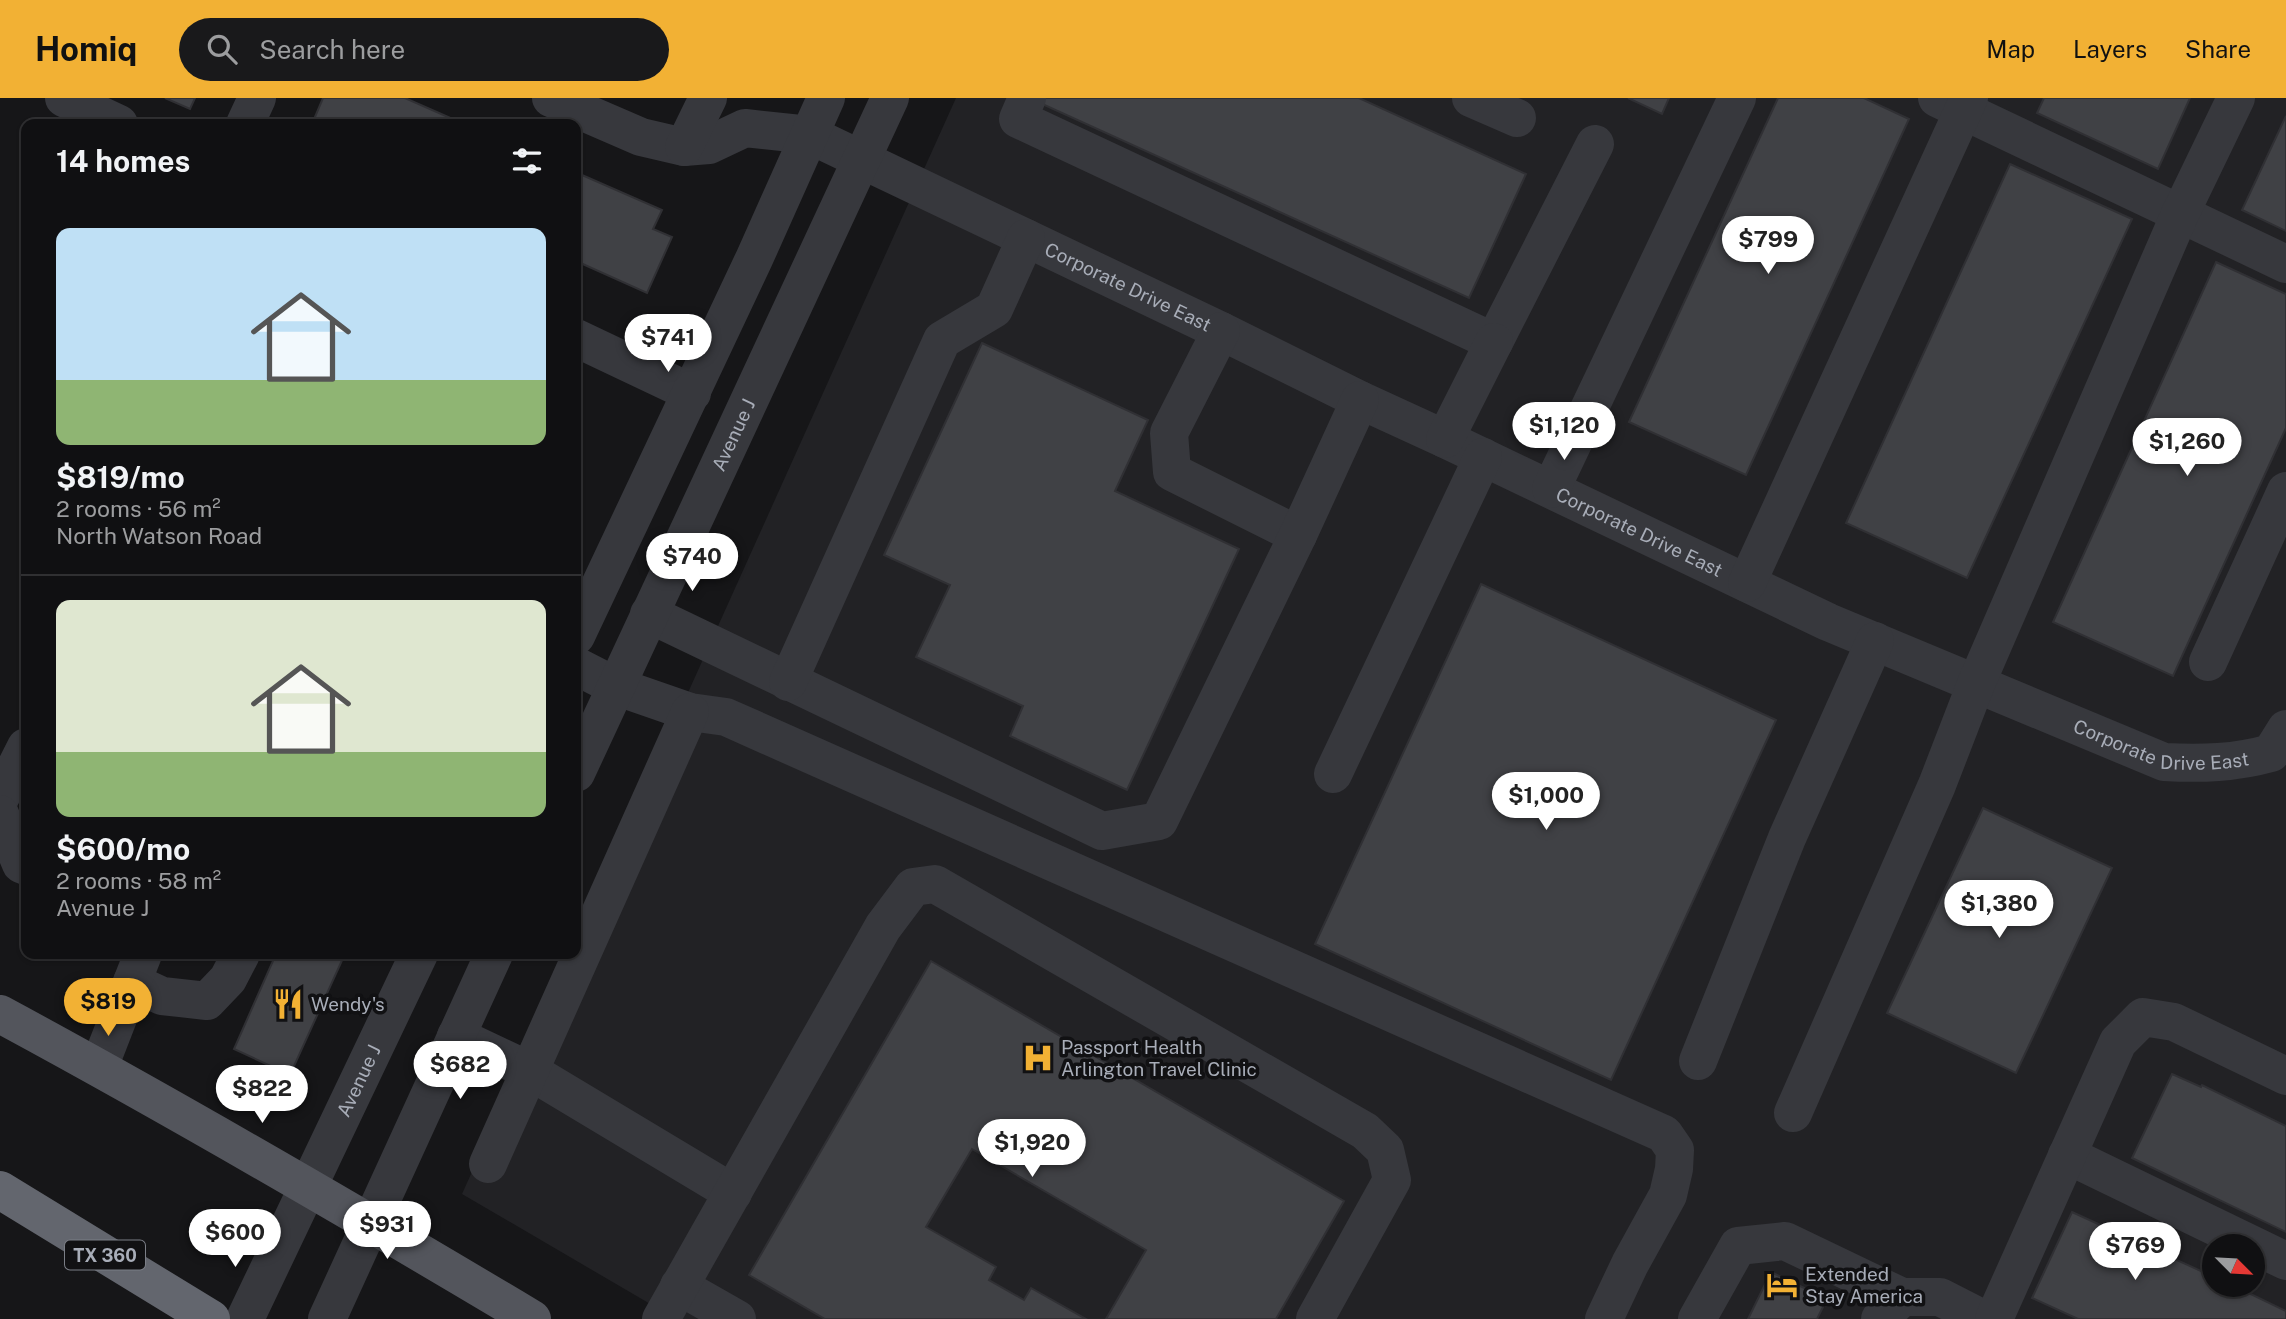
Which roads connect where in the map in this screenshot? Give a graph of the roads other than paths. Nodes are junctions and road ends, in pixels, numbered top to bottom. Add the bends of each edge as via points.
1 (64, 98) edge
2 (257, 98) edge
3 (551, 98) edge
4 (708, 98) edge
5 (826, 98) edge
6 (890, 98) edge
7 (1027, 98) edge
8 (1471, 98) edge
9 (1737, 98) edge
10 (2236, 98) edge
11 (1956, 102) edge
12 (1517, 118) dead end
13 (109, 119) edge
14 (247, 119) edge
15 (810, 135) junction
16 (1595, 144) dead end
17 (684, 147) junction
18 (863, 160) junction
19 (2180, 214) junction
20 (1026, 238) junction
21 (2286, 264) edge
22 (1221, 331) junction
23 (581, 340) edge
24 (1494, 342) junction
25 (692, 393) junction
26 (1360, 400) junction
27 (1445, 439) junction
28 (1483, 457) junction
29 (1551, 489) junction
30 (2286, 491) edge
31 (1298, 535) junction
32 (1747, 583) junction
33 (649, 614) junction
34 (581, 626) edge
35 (1875, 641) junction
36 (2208, 662) dead end
37 (581, 669) edge
38 (788, 682) junction
39 (1976, 684) junction
40 (615, 686) junction
41 (690, 712) junction
42 (2286, 729) edge
43 (21, 757) edge
44 (581, 762) edge
45 (1333, 774) dead end
46 (0, 798) edge
47 (0, 814) edge
48 (21, 863) edge
49 (581, 953) edge
50 (238, 959) edge
51 (417, 959) edge
52 (492, 959) edge
53 (578, 959) edge
54 (138, 968) edge
55 (0, 1014) edge
56 (456, 1036) junction
57 (1698, 1061) dead end
58 (99, 1067) junction
59 (528, 1070) junction
60 (2286, 1076) edge
61 (1793, 1112) dead end
62 (2067, 1155) junction
63 (488, 1164) dead end
64 (309, 1186) junction
65 (0, 1190) edge
66 (733, 1194) junction
67 (371, 1223) junction
68 (2286, 1261) edge
69 (679, 1286) junction
70 (1891, 1308) edge
71 (211, 1319) edge
72 (245, 1319) edge
73 (327, 1319) edge
74 (532, 1319) edge
75 (662, 1319) edge
76 (737, 1319) edge
77 (1315, 1319) edge
78 (1604, 1319) edge
79 (1697, 1319) edge
80 (1983, 1319) edge
81 (1994, 1319) edge

1 - 13 street
2 - 14 street
3 - 17 street via 641,138
4 - 17 street
5 - 15 street
6 - 18 street, Avenue J
7 - 24 street via 1018,119
8 - 12 street
9 - 29 street
10 - 19 street
11 - 19 street
11 - 32 street
15 - 17 street, Corporate Drive East via 745,128 709,145
15 - 18 street, Corporate Drive East
15 - 25 street
16 - 24 street
18 - 20 street, Corporate Drive East
18 - 33 street, Avenue J
19 - 21 street
19 - 39 street
20 - 22 street, Corporate Drive East
20 - 38 street via 994,309 942,340
22 - 26 street, Corporate Drive East
22 - 31 street via 1169,433 1172,472
23 - 25 street
24 - 27 street
25 - 34 street
26 - 27 street, Corporate Drive East
26 - 31 street
27 - 28 street, Corporate Drive East
28 - 29 street, Corporate Drive East
28 - 45 street
29 - 32 street, Corporate Drive East
30 - 36 street
31 - 38 street via 1159,821 1102,831
32 - 35 street, Corporate Drive East
33 - 38 street
33 - 40 street, Avenue J
35 - 39 street, Corporate Drive East
35 - 57 street via 1787,838
37 - 40 street
39 - 42 street, Corporate Drive East via 2164,762 2203,764 2271,753
39 - 61 street via 1937,785
40 - 41 street
40 - 44 street, Avenue J
41 - 49 street
41 - 78 street via 726,717 1664,1134 1675,1150 1668,1195
43 - 46 street
47 - 48 street
50 - 54 street via 228,979 207,1001 162,996
51 - 64 street, Avenue J
52 - 56 street
53 - 59 street
54 - 58 street
55 - 58 main road
56 - 59 street
56 - 67 street
58 - 64 main road
59 - 63 street
59 - 66 street
60 - 62 street via 2174,1022 2143,1017 2118,1042
62 - 68 street
62 - 81 street
64 - 67 main road
64 - 72 street, Avenue J
65 - 71 highway, TX 360
66 - 69 street
66 - 77 street via 883,927 913,887 935,884 1365,1131 1385,1150 1392,1180
67 - 73 street
67 - 74 main road
69 - 75 street
69 - 76 street
70 - 79 street via 1785,1241 1738,1246
70 - 80 street via 1940,1297

